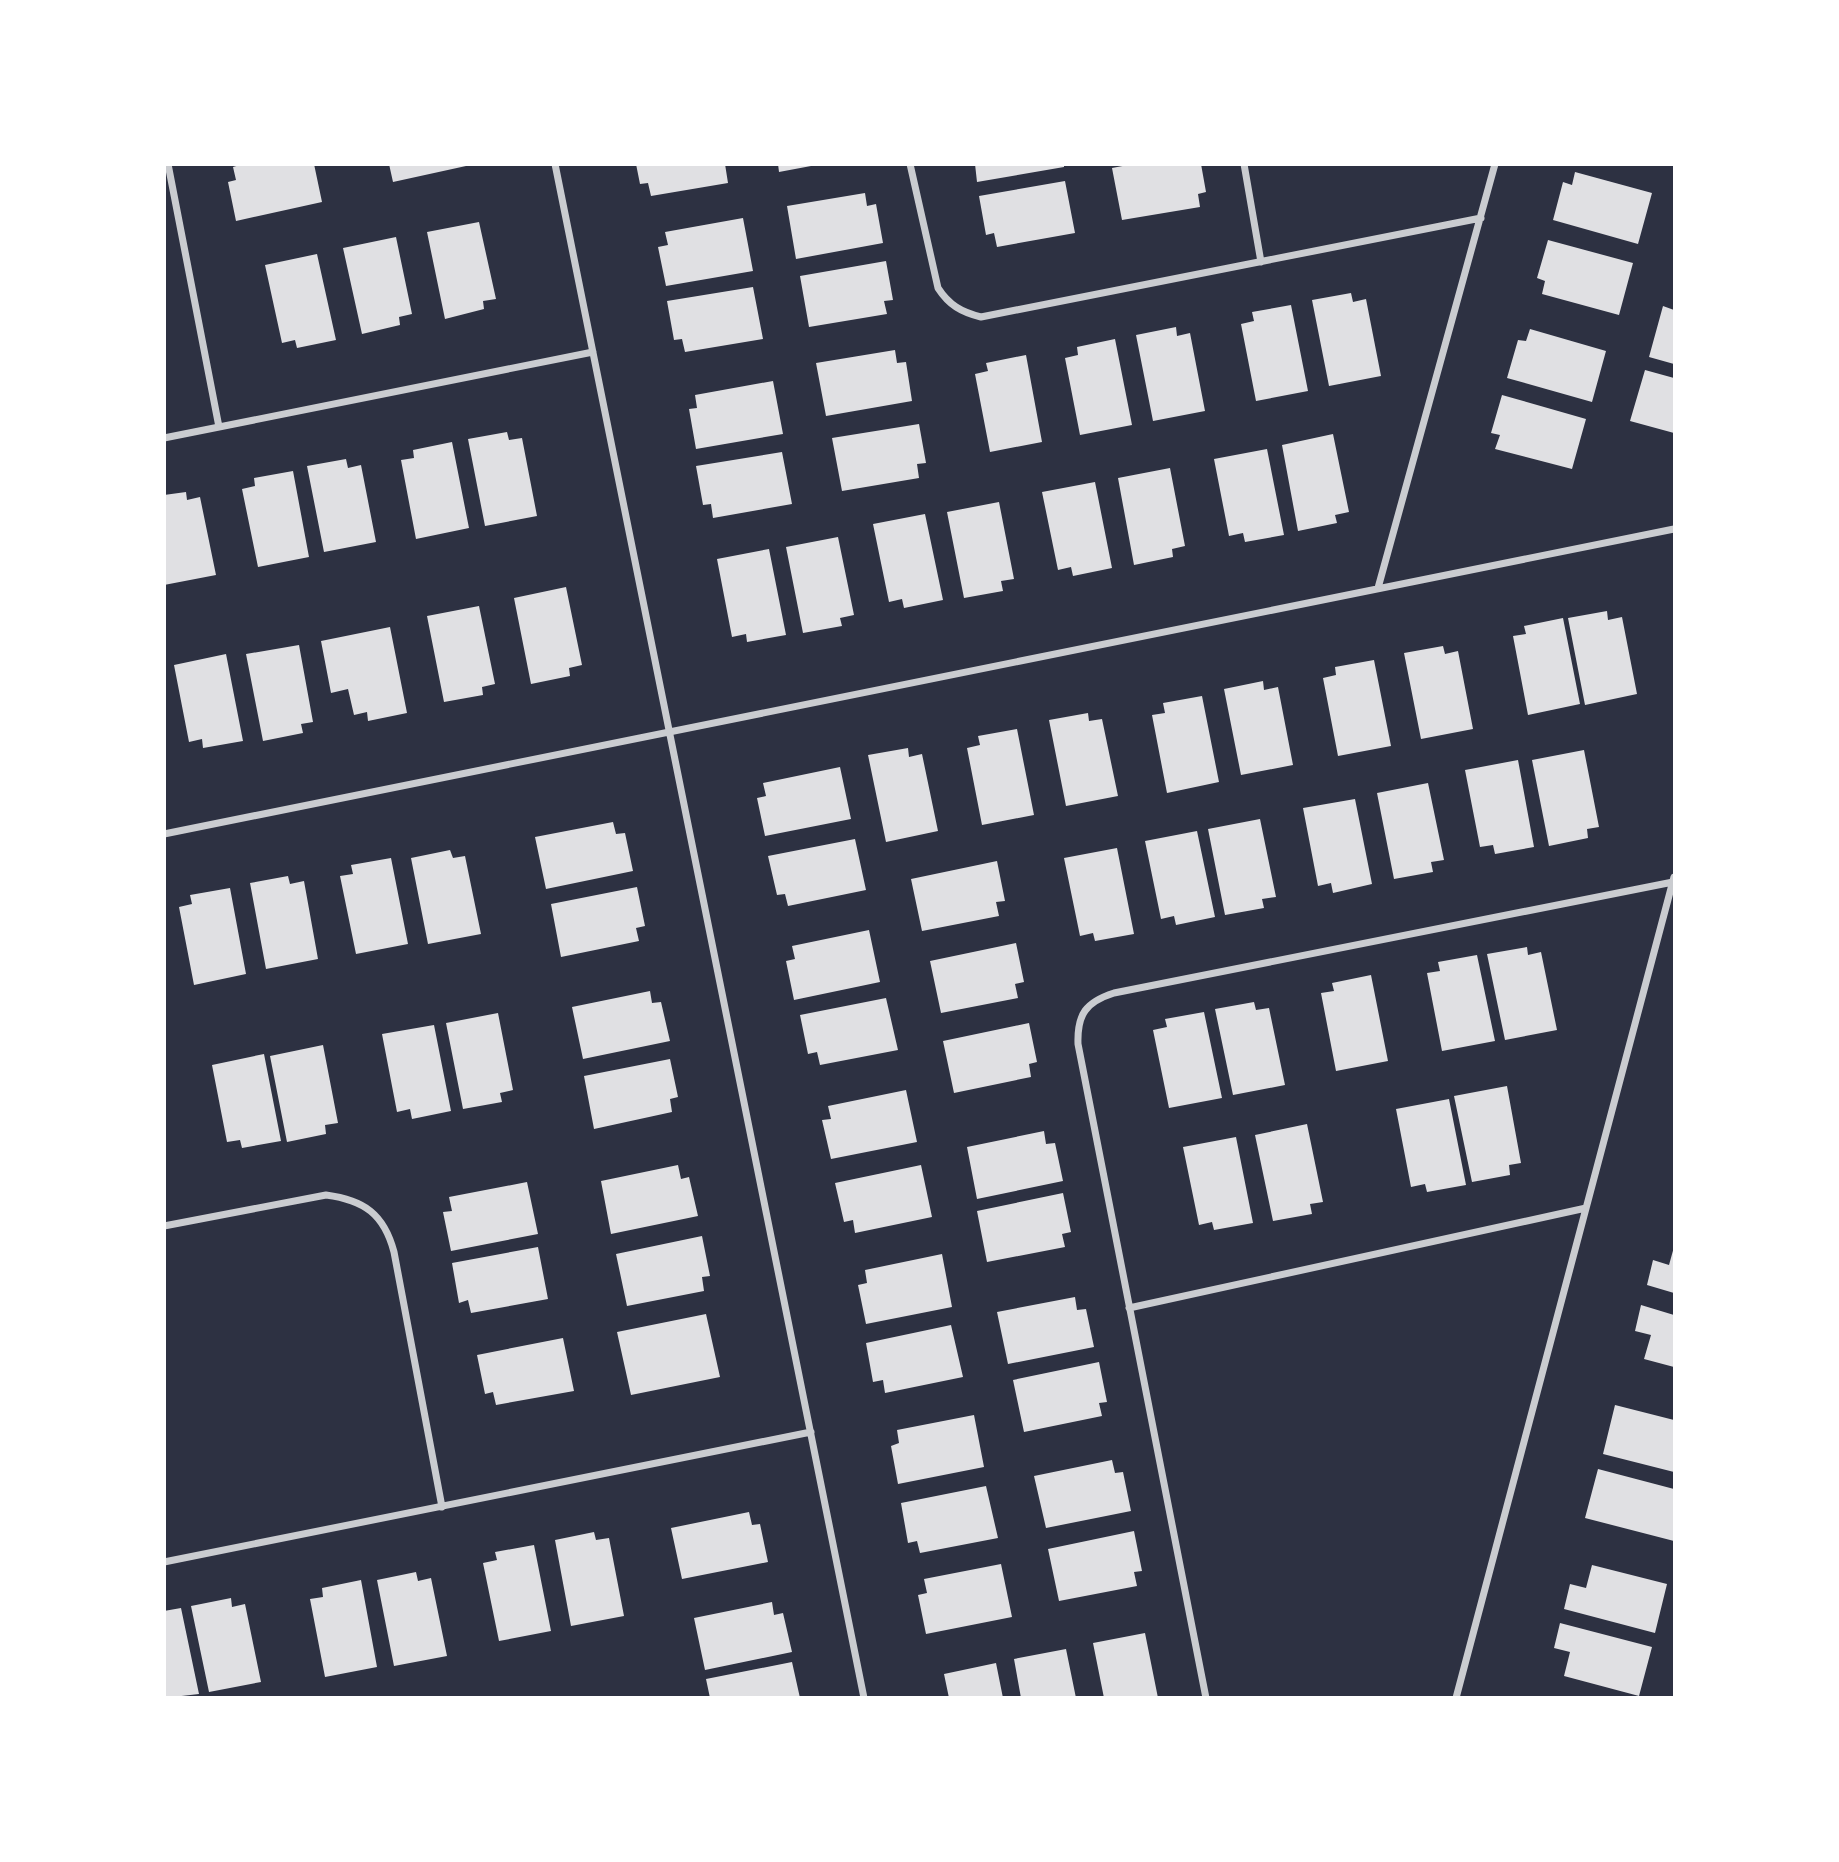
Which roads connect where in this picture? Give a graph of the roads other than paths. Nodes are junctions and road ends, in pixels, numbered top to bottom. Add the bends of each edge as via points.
1 (168, 164) edge
2 (555, 164) edge
3 (910, 164) edge
4 (1244, 164) edge
5 (1495, 164) edge
6 (1481, 218) junction
7 (1261, 262) junction
8 (593, 352) junction
9 (219, 427) junction
10 (164, 438) edge
11 (1675, 529) edge
12 (1378, 588) junction
13 (670, 731) junction
14 (164, 834) edge
15 (1674, 880) edge
16 (1586, 1208) junction
17 (164, 1226) edge
18 (1129, 1308) junction
19 (811, 1432) junction
20 (442, 1507) junction
21 (164, 1562) edge
22 (864, 1698) edge
23 (1206, 1698) edge
24 (1455, 1698) edge

1 - 9 street
2 - 8 street
3 - 7 street via 938,288 957,309 981,317
4 - 7 street
5 - 6 street
6 - 7 street
6 - 12 street
8 - 9 street
8 - 13 street
9 - 10 street
11 - 12 street
12 - 13 street
13 - 14 street
13 - 19 street
15 - 16 street
15 - 18 street via 1098,998 1084,1010 1078,1044
16 - 18 street
16 - 24 street
17 - 20 street via 326,1195 347,1198 380,1219 394,1252
18 - 23 street
19 - 20 street
19 - 22 street
20 - 21 street

